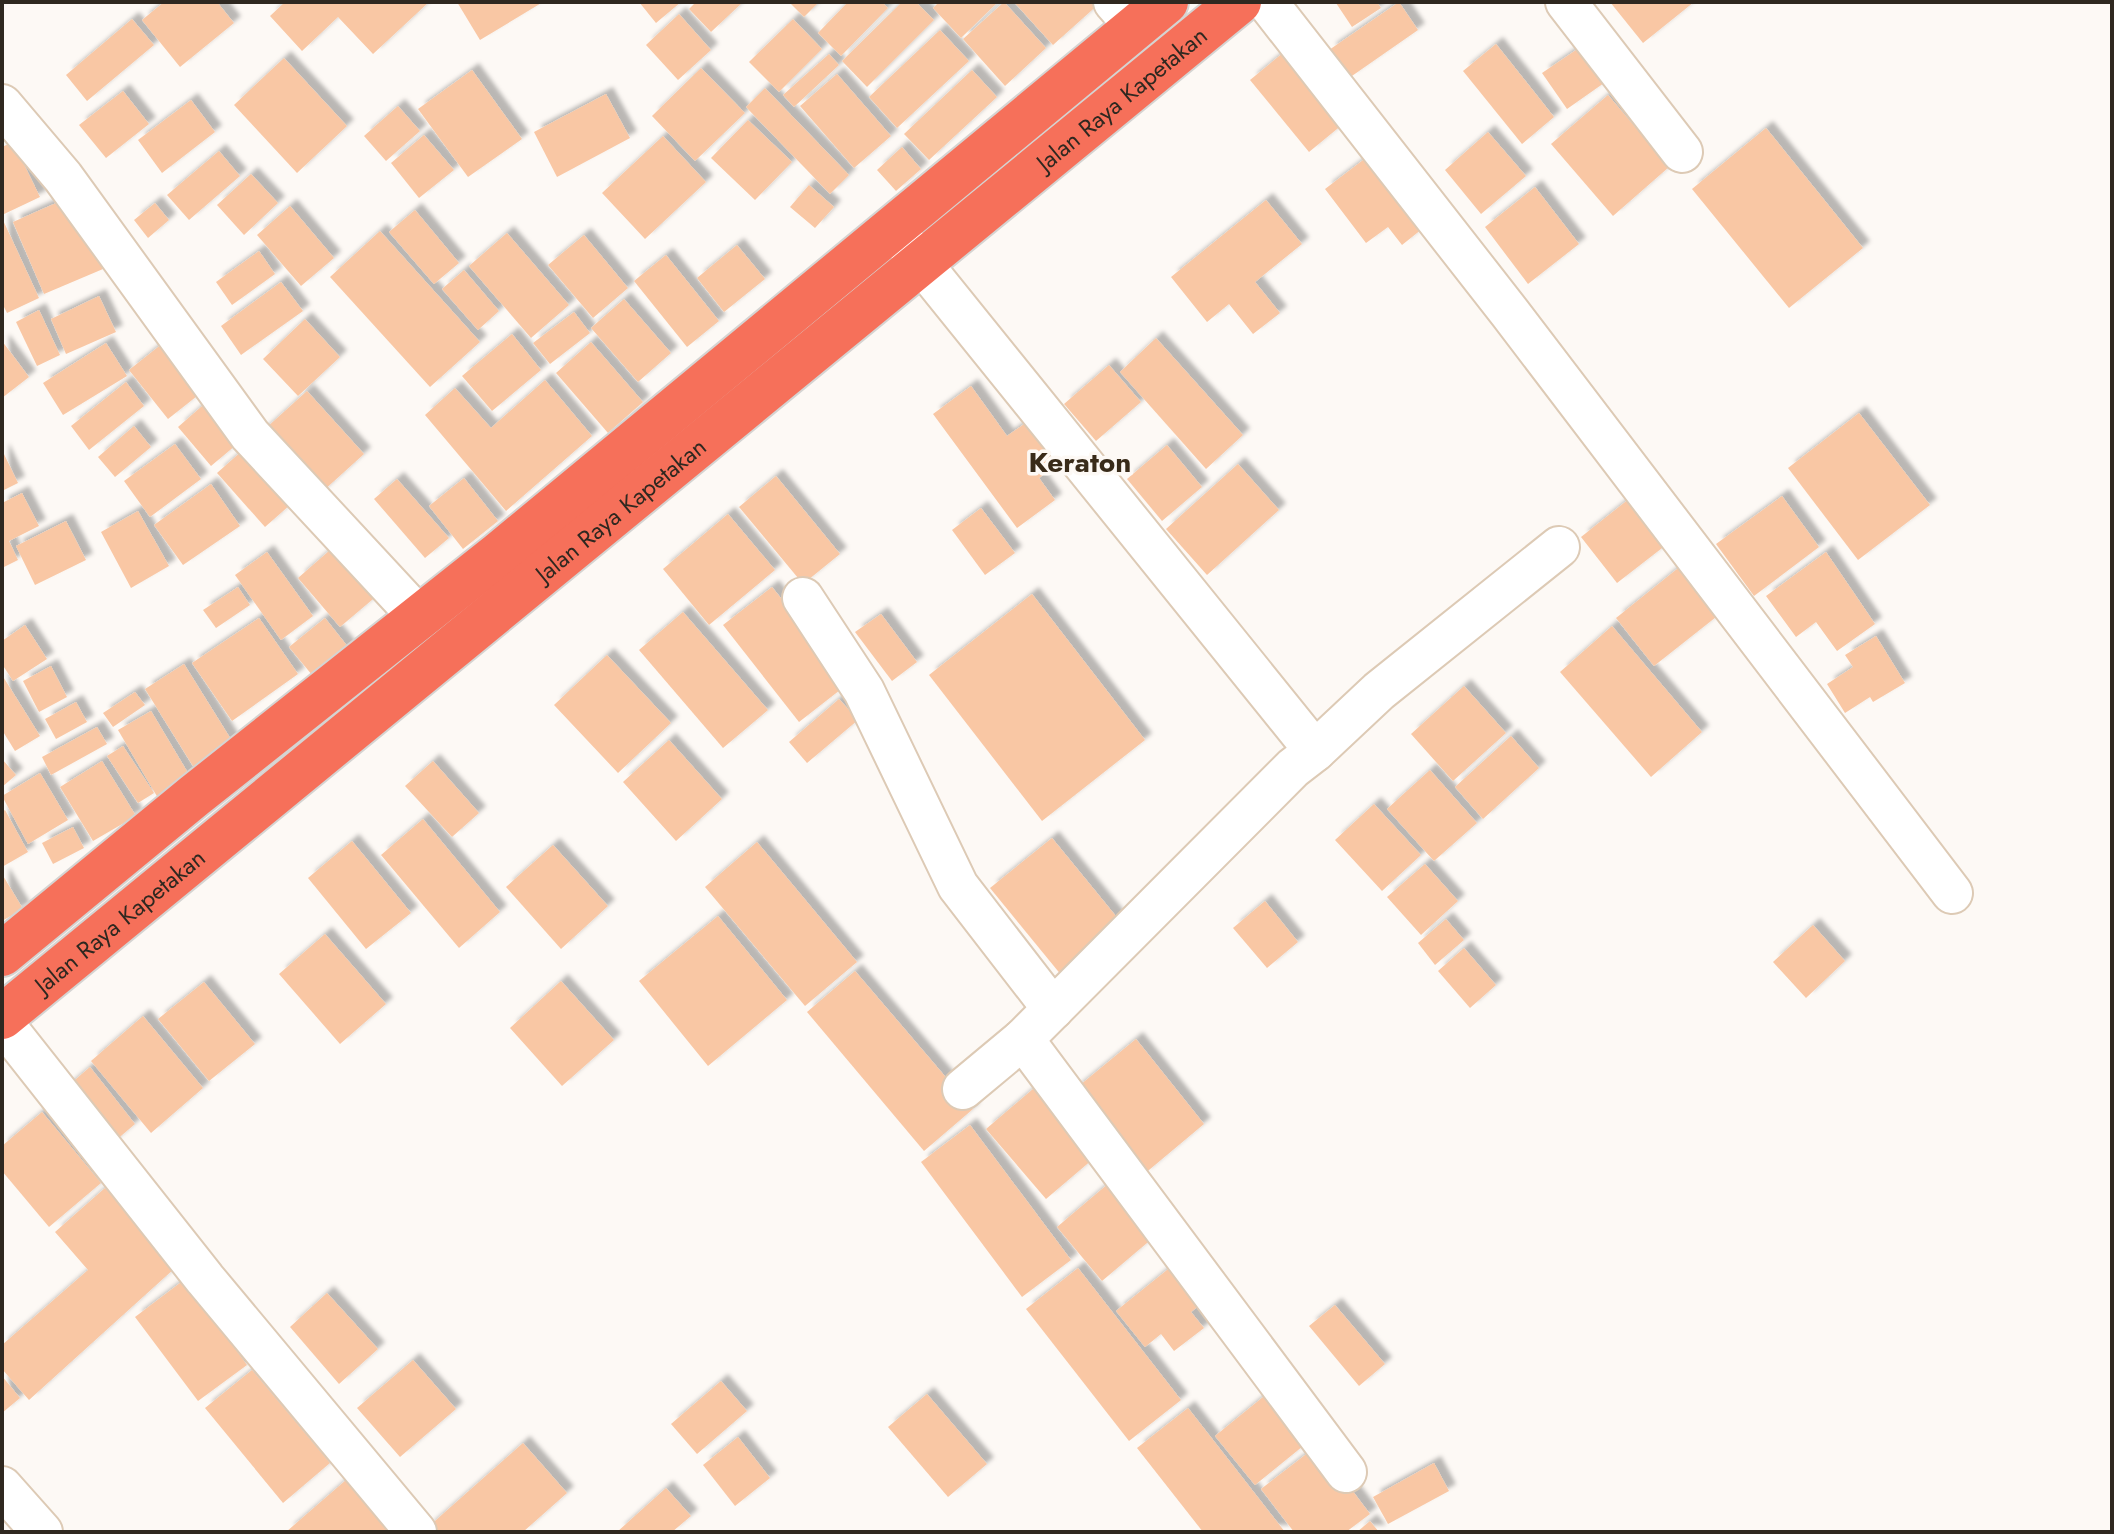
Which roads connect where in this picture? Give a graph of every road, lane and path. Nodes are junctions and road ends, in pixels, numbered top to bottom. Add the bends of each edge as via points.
1 (1239, 2) edge
2 (1267, 2) edge
3 (1566, 2) edge
4 (1130, 21) edge
5 (1134, 89) junction
6 (2, 105) edge
7 (1022, 121) junction
8 (1682, 152) dead end
9 (1053, 155) junction
10 (893, 230) junction
11 (924, 262) junction
12 (1559, 547) dead end
13 (803, 598) dead end
14 (433, 606) junction
15 (471, 630) junction
16 (1315, 751) junction
17 (1952, 893) dead end
18 (2, 954) edge
19 (1053, 1009) junction
20 (2, 1019) edge
21 (1023, 1039) junction
22 (963, 1089) dead end
23 (1346, 1472) dead end
24 (2, 1487) edge
25 (42, 1532) edge
26 (416, 1532) edge

1 - 5 highway, Jalan Raya Kapetakan
2 - 17 street
3 - 8 street
4 - 5 highway
4 - 7 highway, Jalan Raya Kapetakan
5 - 9 highway, Jalan Raya Kapetakan
6 - 14 street via 63,177 250,435
7 - 9 highway
7 - 10 highway, Jalan Raya Kapetakan
9 - 11 highway, Jalan Raya Kapetakan
10 - 11 street
10 - 14 highway, Jalan Raya Kapetakan
11 - 15 highway, Jalan Raya Kapetakan
11 - 16 street
12 - 16 street via 1379,691
13 - 19 street via 864,691 958,886
14 - 15 highway
14 - 18 highway, Jalan Raya Kapetakan
15 - 20 highway, Jalan Raya Kapetakan
16 - 19 street
19 - 21 street
20 - 26 street via 205,1279
21 - 22 street
21 - 23 street
24 - 25 street

